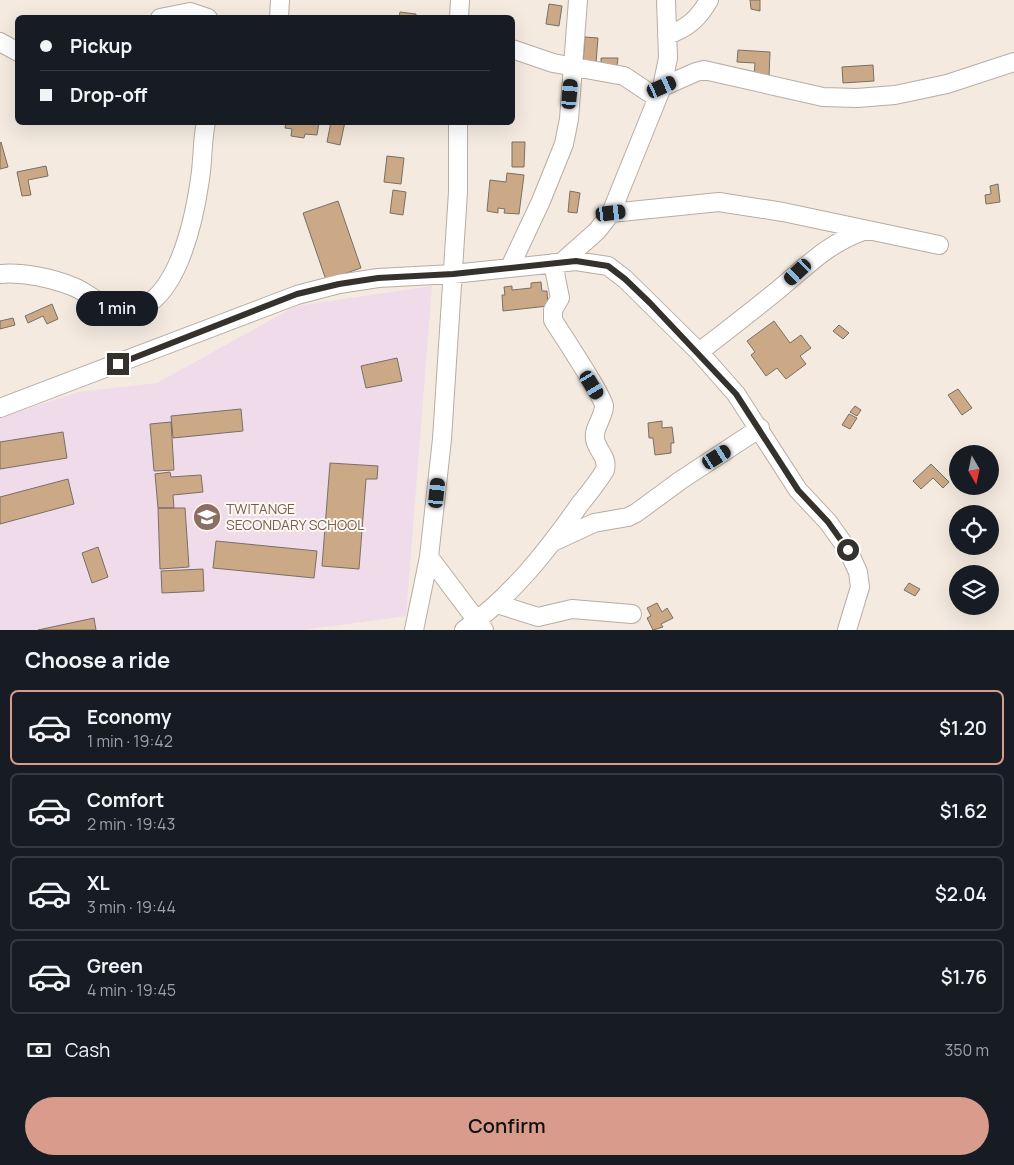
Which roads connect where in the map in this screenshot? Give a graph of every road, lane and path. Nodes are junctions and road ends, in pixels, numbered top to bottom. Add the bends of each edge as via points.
1 (280, 0) edge
2 (460, 0) edge
3 (578, 0) edge
4 (666, 0) edge
5 (709, 0) edge
6 (175, 15) edge
7 (199, 15) edge
8 (279, 15) edge
9 (459, 15) edge
10 (667, 35) junction
11 (0, 42) edge
12 (15, 50) edge
13 (515, 50) edge
14 (1014, 62) edge
15 (572, 67) junction
16 (659, 92) junction
17 (206, 125) edge
18 (458, 125) edge
19 (611, 213) junction
20 (866, 230) junction
21 (939, 245) dead end
22 (557, 263) junction
23 (510, 267) junction
24 (0, 274) edge
25 (453, 274) junction
26 (699, 352) junction
27 (0, 408) edge
28 (760, 428) junction
29 (550, 544) junction
30 (429, 557) junction
31 (497, 604) junction
32 (632, 614) dead end
33 (475, 627) edge
34 (414, 630) edge
35 (847, 630) edge

1 - 8 street
2 - 9 street
3 - 15 street
4 - 10 street
5 - 10 street via 695,21
6 - 7 street via 190,12
10 - 16 street via 668,58
11 - 12 street
13 - 15 street
14 - 16 street via 947,84 895,95 823,97 704,70
15 - 16 street via 624,76
15 - 23 street via 564,144
16 - 19 street
17 - 24 street via 190,232 170,280 152,302 130,311 110,308 74,287 23,274
18 - 25 street
19 - 20 street via 719,202
19 - 22 street via 597,231
20 - 21 street
20 - 26 street via 834,243 812,259
22 - 23 street
22 - 26 street via 590,262 608,266
22 - 29 street via 560,298 552,316 603,402 602,418 595,435 606,464 602,476
23 - 25 street
25 - 27 street via 378,278 297,294
25 - 30 street via 442,438
26 - 28 street via 736,394
28 - 29 street via 636,513 594,523
28 - 35 street via 798,490 828,522 848,550 858,572 860,587
29 - 31 street
30 - 33 street
30 - 34 street
31 - 32 street via 538,617 572,609
31 - 33 street

